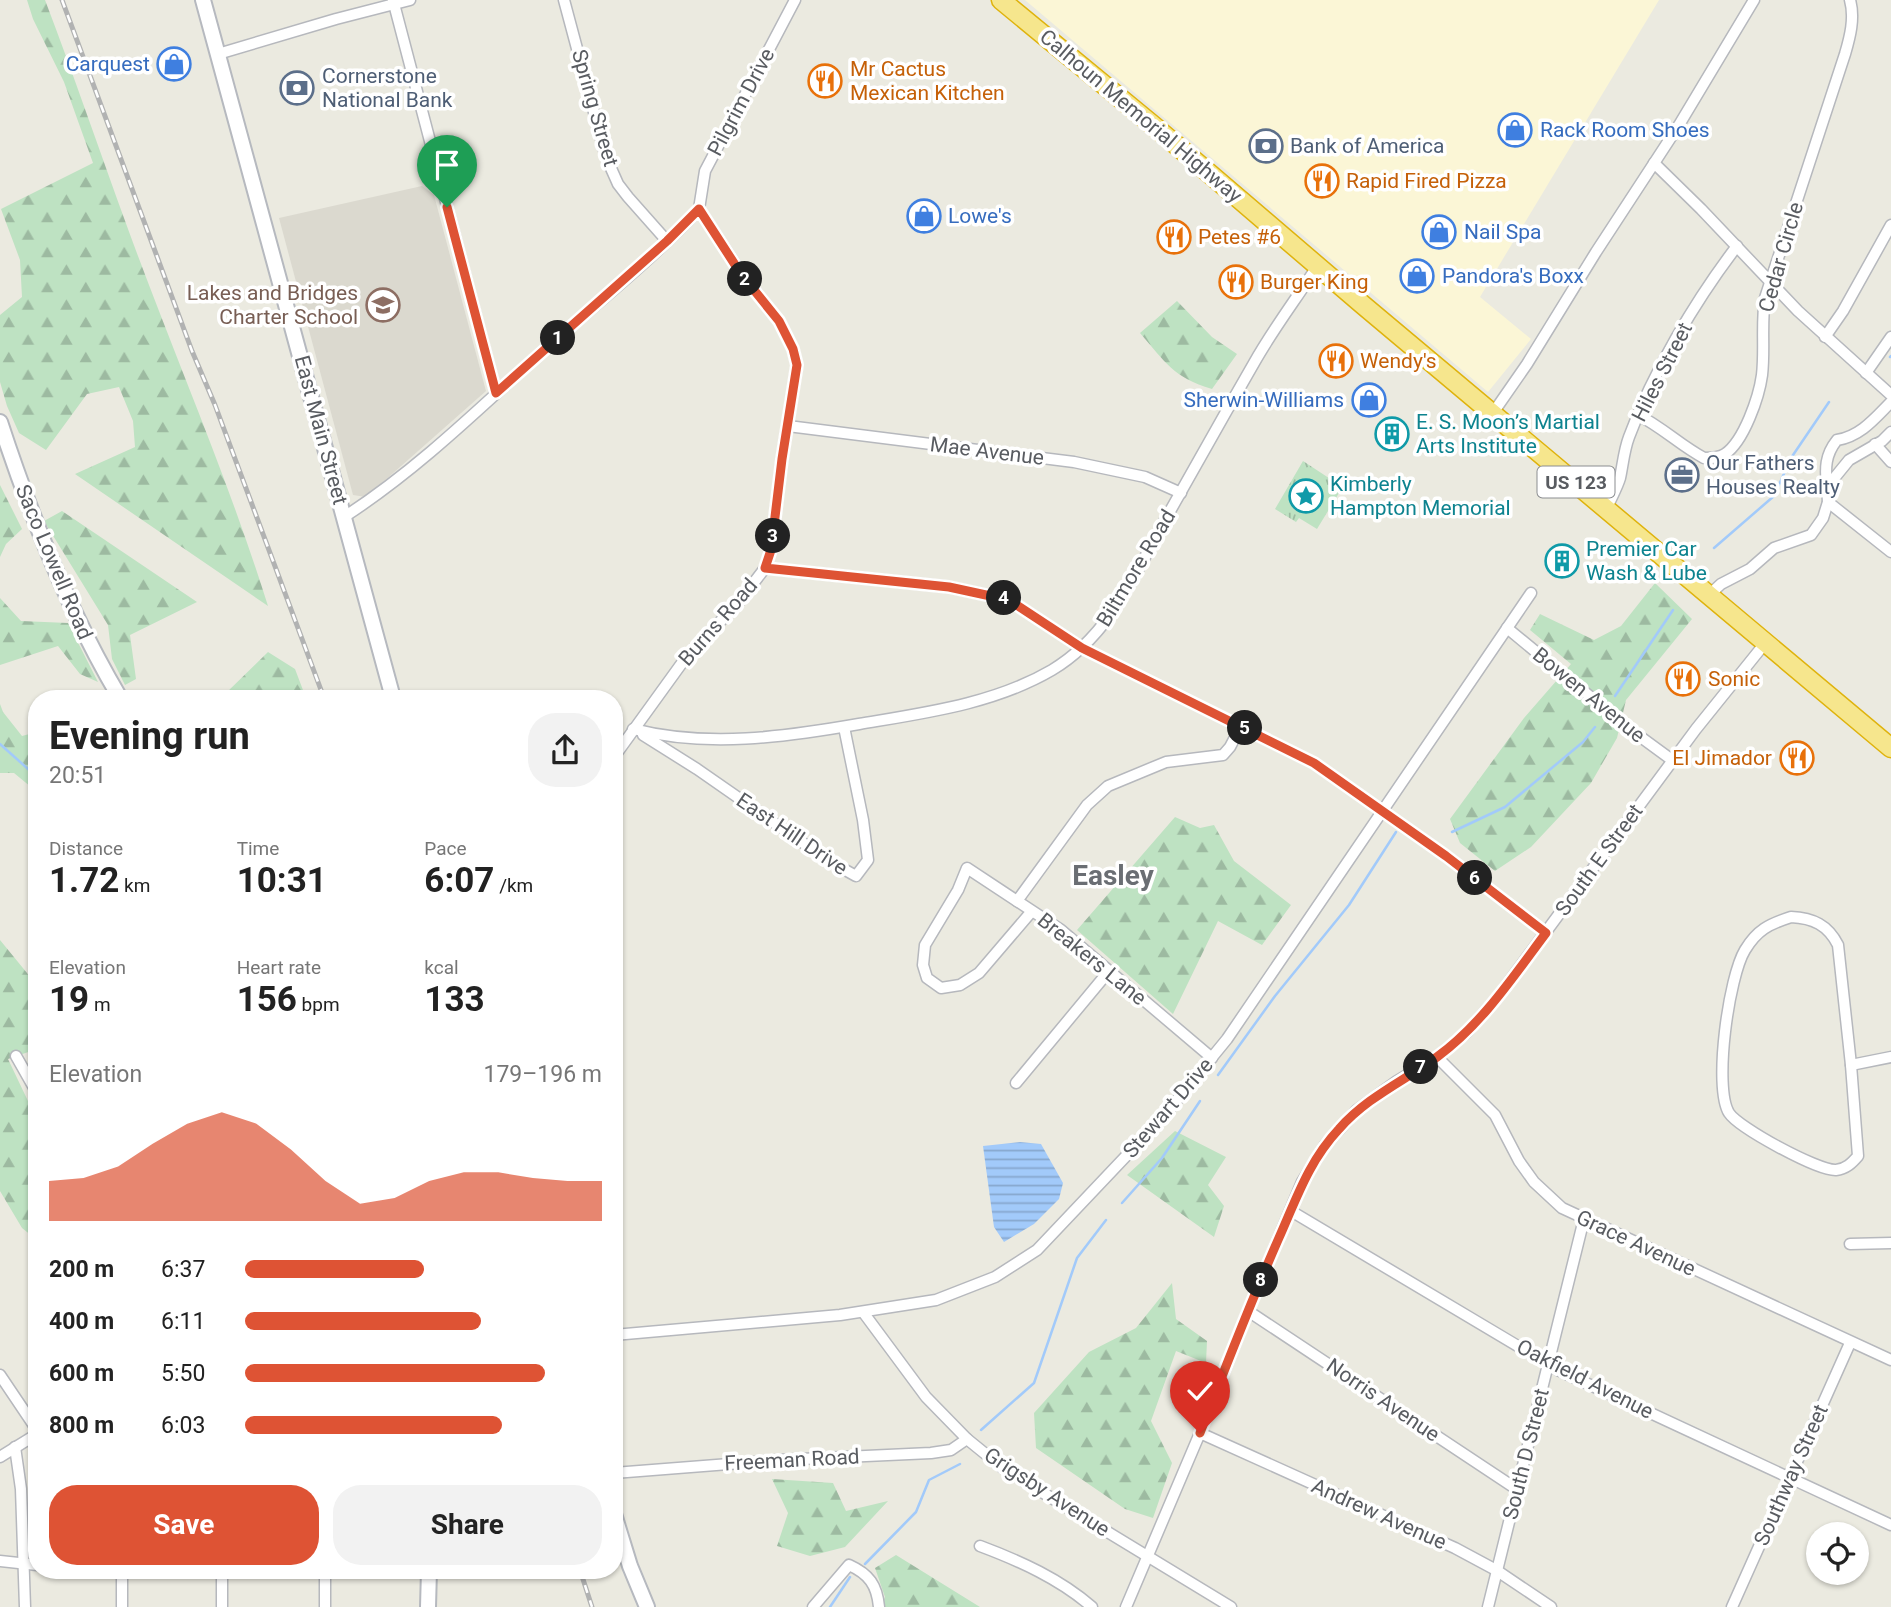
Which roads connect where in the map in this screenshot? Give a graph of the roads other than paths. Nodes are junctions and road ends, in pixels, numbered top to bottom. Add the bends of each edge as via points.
1 (203, 0) edge
2 (410, 0) edge
3 (564, 0) edge
4 (795, 0) edge
5 (1001, 0) edge
6 (1754, 0) edge
7 (1850, 0) edge
8 (393, 2) edge
9 (218, 54) junction
10 (1654, 163) junction
11 (699, 209) junction
12 (1891, 225) edge
13 (667, 241) junction
14 (1737, 246) junction
15 (1318, 265) junction
16 (1771, 284) junction
17 (1825, 337) junction
18 (1891, 337) edge
19 (1866, 373) junction
20 (496, 393) junction
21 (1891, 396) edge
22 (1891, 402) edge
23 (1493, 413) junction
24 (1638, 415) junction
25 (0, 422) edge
26 (788, 426) junction
27 (1891, 432) edge
28 (1875, 444) junction
29 (1891, 462) edge
30 (1827, 487) junction
31 (1181, 493) junction
32 (1828, 502) junction
33 (1607, 508) junction
34 (344, 517) junction
35 (1891, 552) edge
36 (765, 568) junction
37 (1531, 593) dead end
38 (1708, 596) junction
39 (1507, 628) junction
40 (1766, 642) junction
41 (1082, 648) junction
42 (115, 690) edge
43 (391, 690) edge
44 (1241, 726) junction
45 (844, 727) junction
46 (633, 729) junction
47 (623, 744) edge
48 (1891, 748) edge
49 (1672, 760) junction
50 (1383, 811) junction
51 (1017, 901) junction
52 (1031, 911) junction
53 (1546, 933) junction
54 (1108, 971) junction
55 (16, 1056) dead end
56 (1437, 1057) junction
57 (1212, 1058) junction
58 (1891, 1058) edge
59 (1852, 1065) junction
60 (28, 1077) edge
61 (1016, 1083) dead end
62 (1291, 1211) junction
63 (1584, 1219) junction
64 (1891, 1243) edge
65 (1850, 1244) dead end
66 (1248, 1311) junction
67 (863, 1312) junction
68 (623, 1334) edge
69 (1850, 1343) junction
70 (1891, 1360) edge
71 (1548, 1364) junction
72 (0, 1375) edge
73 (28, 1418) edge
74 (1200, 1433) junction
75 (28, 1438) edge
76 (967, 1439) junction
77 (15, 1447) junction
78 (0, 1457) edge
79 (623, 1472) edge
80 (1790, 1478) junction
81 (1518, 1490) junction
82 (1891, 1525) edge
83 (623, 1543) edge
84 (980, 1546) dead end
85 (1148, 1556) junction
86 (0, 1561) edge
87 (24, 1565) junction
88 (28, 1565) edge
89 (1496, 1570) junction
90 (122, 1579) edge
91 (222, 1579) edge
92 (325, 1579) edge
93 (429, 1579) edge
94 (26, 1607) edge
95 (122, 1607) edge
96 (222, 1607) edge
97 (325, 1607) edge
98 (428, 1607) edge
99 (647, 1607) edge
100 (813, 1607) edge
101 (879, 1607) edge
102 (1092, 1607) edge
103 (1126, 1607) edge
104 (1231, 1607) edge
105 (1488, 1607) edge
106 (1551, 1607) edge
107 (1731, 1607) edge

1 - 9 main road, East Main Street
2 - 8 street
3 - 13 street, Spring Street via 606,157 628,198
4 - 11 street, Pilgrim Drive via 705,171
5 - 15 highway, Calhoun Memorial Highway / US 123
6 - 10 street
7 - 16 street, Cedar Circle via 1853,9 1846,54
8 - 9 street
8 - 20 street
9 - 34 main road, East Main Street
10 - 14 street
10 - 23 street
11 - 13 street
11 - 26 street, Burns Road via 741,274 779,321 793,349 797,365
12 - 17 street
13 - 20 street
14 - 16 street
14 - 24 street, Hiles Street via 1671,348
15 - 23 highway, Calhoun Memorial Highway / US 123
15 - 31 street, Biltmore Road via 1256,359
16 - 17 street
16 - 24 street, Cedar Circle via 1762,318 1760,385 1736,443 1724,455 1704,458
17 - 19 street
18 - 19 street
19 - 21 street
20 - 34 street
22 - 30 street via 1863,429 1830,448 1825,462
23 - 33 highway, Calhoun Memorial Highway / US 123
24 - 33 street, Hiles Street
25 - 42 main road, Saco Lowell Road via 62,588
26 - 31 street, Mae Avenue via 1074,462 1145,477
26 - 36 street, Burns Road
27 - 28 street
28 - 29 street
28 - 30 street via 1849,460
30 - 32 street
31 - 41 street, Biltmore Road via 1127,592
32 - 35 street
32 - 38 street via 1811,536 1774,548
33 - 38 highway, Calhoun Memorial Highway / US 123
34 - 43 main road, East Main Street
36 - 41 street via 997,596
36 - 46 street, Burns Road via 687,656
37 - 39 street, Stewart Drive
38 - 40 highway, Calhoun Memorial Highway / US 123
39 - 49 street, Bowen Avenue
39 - 50 street, Stewart Drive
40 - 48 highway, Calhoun Memorial Highway / US 123
40 - 49 street, South E Street
41 - 44 street
41 - 45 street, Biltmore Road via 1054,669 990,698
44 - 50 street via 1314,763
44 - 51 street via 1223,755 1166,762 1108,786 1087,805
45 - 46 street, Biltmore Road via 731,740 661,737
45 - 46 street, East Hill Drive via 868,860 856,876
46 - 47 street, Burns Road
49 - 53 street, South E Street
50 - 53 street
50 - 57 street, Stewart Drive
51 - 52 street, Breakers Lane
51 - 52 street, Breakers Lane via 967,868 925,945 927,978 941,988 960,985 979,973
52 - 54 street, Breakers Lane
53 - 56 street, South E Street via 1497,998
54 - 57 street, Breakers Lane
54 - 61 street
55 - 60 street
56 - 62 street, South E Street via 1387,1088 1340,1127 1302,1182
56 - 63 street, Grace Avenue via 1495,1115 1534,1182 1562,1208
57 - 67 street, Stewart Drive via 1164,1116 1037,1250 995,1277 936,1300
58 - 59 street
59 - 59 street via 1858,1156 1844,1168 1821,1167 1790,1153 1728,1111 1723,1085 1729,999 1744,951 1769,923 1807,918 1831,932 1838,946
62 - 66 street, South E Street
62 - 71 street, Oakfield Avenue
63 - 69 street, Grace Avenue
63 - 71 street, South D Street
64 - 65 street
66 - 74 street, South E Street
66 - 81 street, Norris Avenue
67 - 68 street, Stewart Drive
67 - 76 street, Grigsby Avenue via 926,1397
69 - 70 street, Grace Avenue
69 - 80 street, Southway Street
71 - 80 street, Oakfield Avenue
71 - 81 street, South D Street
72 - 73 street
74 - 85 street, South E Street
74 - 89 street, Andrew Avenue
75 - 77 street
76 - 79 street, Freeman Road via 951,1450 931,1453
76 - 85 street, Grigsby Avenue via 1004,1469
77 - 78 street
77 - 87 street
80 - 82 street, Oakfield Avenue
80 - 107 street, Southway Street
81 - 89 street, South D Street
83 - 99 main road
84 - 102 street via 1072,1589
85 - 103 street, South E Street
85 - 104 street, Grigsby Avenue
86 - 87 street
87 - 88 street
87 - 94 street
89 - 105 street, South D Street
89 - 106 street, Andrew Avenue
90 - 95 street
91 - 96 street
92 - 97 street
93 - 98 main road
100 - 101 street via 849,1565 873,1581

